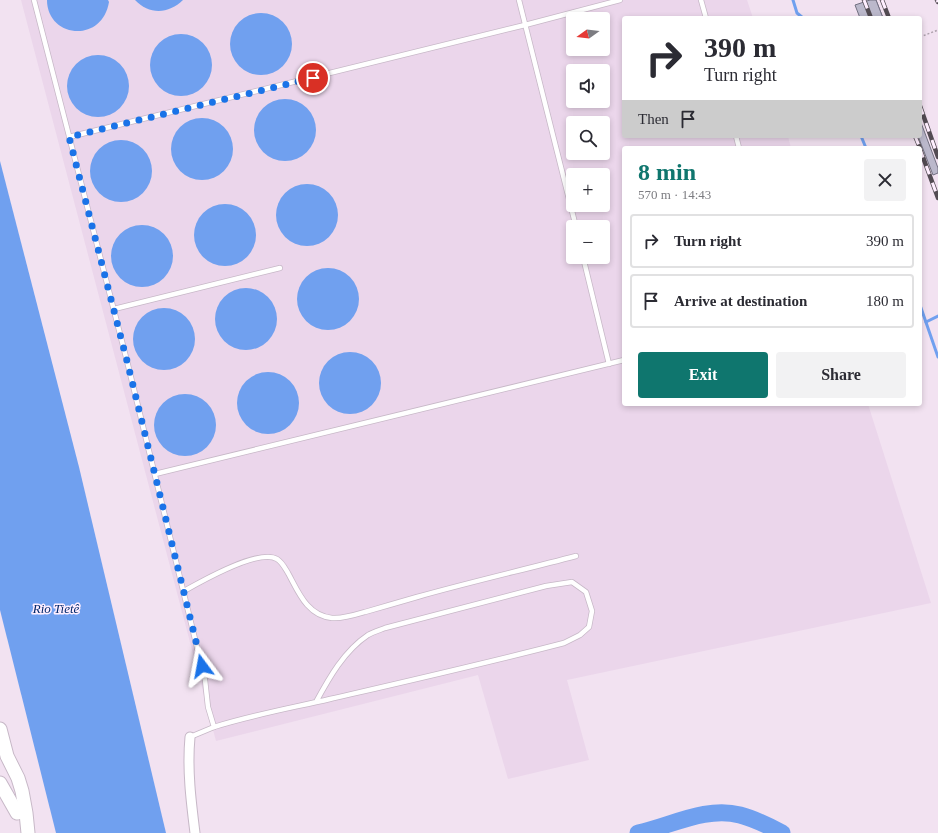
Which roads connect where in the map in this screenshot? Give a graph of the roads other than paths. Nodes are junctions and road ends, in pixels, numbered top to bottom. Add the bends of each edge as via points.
1 (34, 0) edge
2 (519, 0) edge
3 (620, 0) edge
4 (701, 0) edge
5 (705, 16) edge
6 (525, 26) junction
7 (69, 137) junction
8 (574, 220) edge
9 (585, 264) edge
10 (280, 268) dead end
11 (114, 309) junction
12 (622, 360) edge
13 (608, 364) junction
14 (154, 474) junction
15 (576, 556) dead end
16 (184, 591) junction
17 (316, 702) junction
18 (214, 727) junction
19 (0, 729) edge
20 (190, 737) joint
21 (4, 751) edge
22 (0, 783) edge
23 (17, 813) junction
24 (20, 833) edge
25 (28, 833) edge
26 (195, 833) edge

1 - 7 lane
2 - 6 lane
3 - 6 lane
4 - 5 lane
6 - 7 lane
6 - 8 lane
7 - 11 lane
9 - 13 lane
10 - 11 lane
11 - 14 lane
12 - 13 lane
13 - 14 lane
14 - 16 lane
15 - 16 lane via 350,616 332,618 312,611 299,594 283,564 276,558 254,559 237,565
16 - 18 lane
17 - 17 lane via 342,661 368,635 385,628 546,586 572,582 586,592 592,611 589,627 564,643
17 - 18 lane
18 - 20 lane
19 - 21 main road
20 - 26 street via 190,799
21 - 23 main road
21 - 25 main road via 22,791
22 - 23 main road
23 - 24 main road

